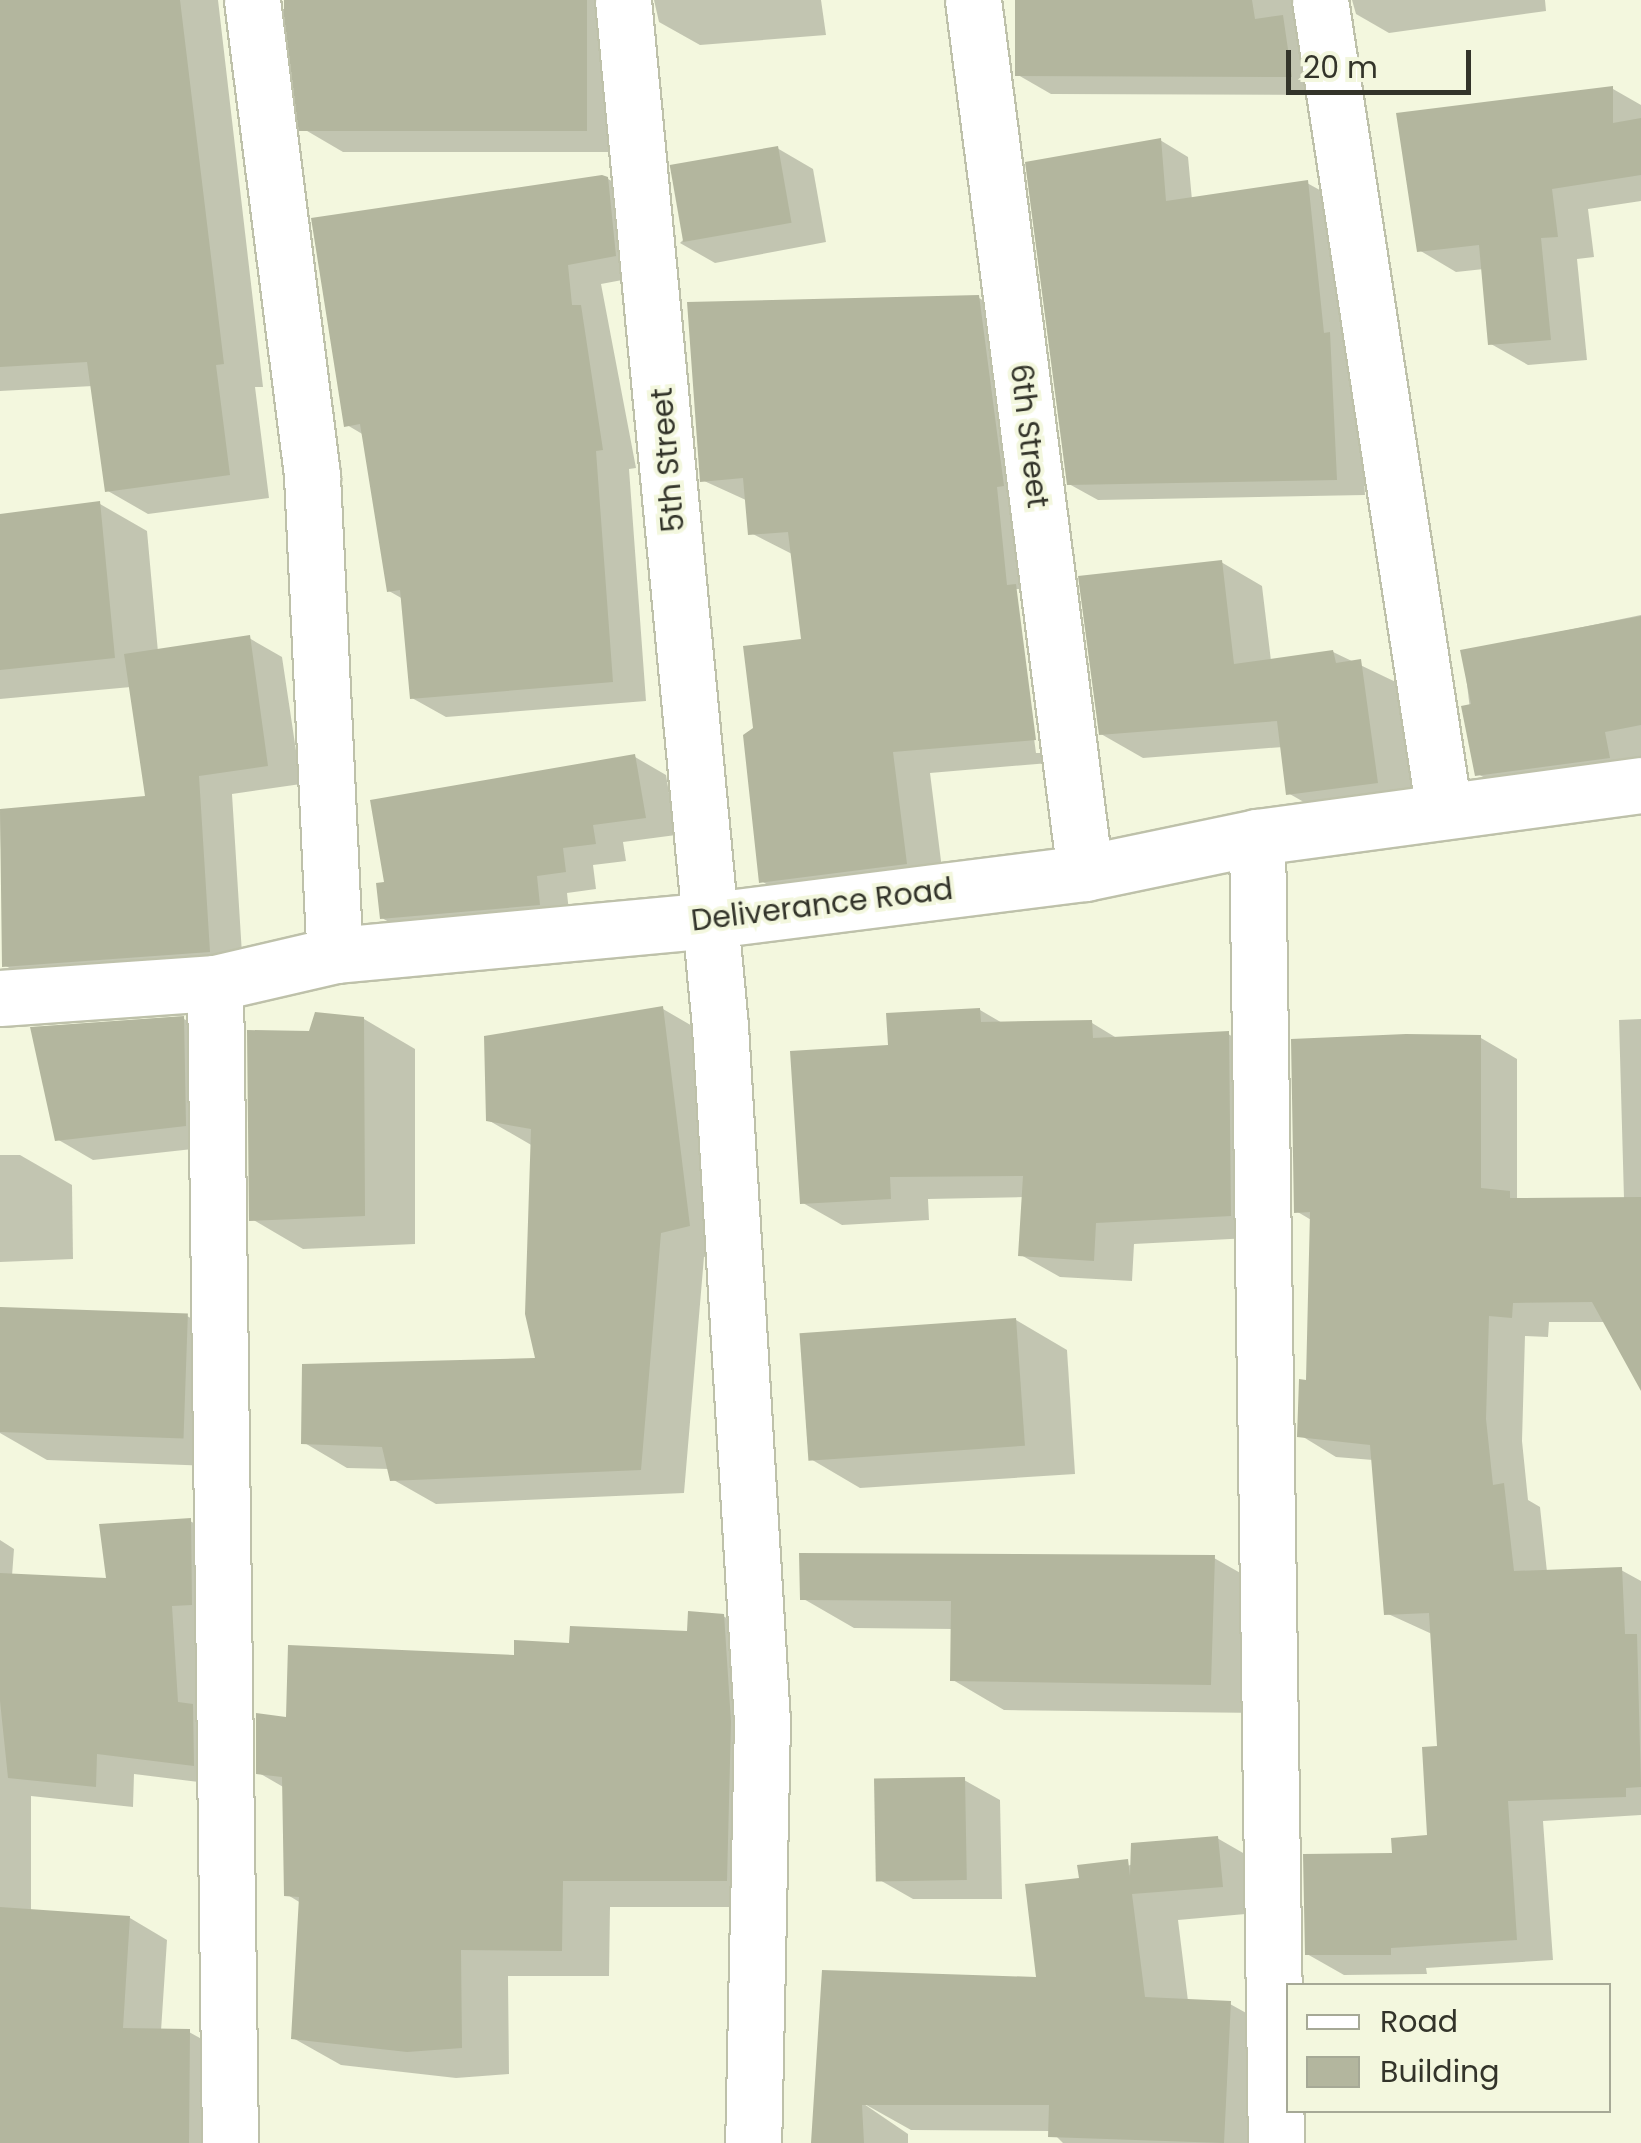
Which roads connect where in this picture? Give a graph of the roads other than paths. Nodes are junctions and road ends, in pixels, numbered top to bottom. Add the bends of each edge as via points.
1 (252, 0) edge
2 (623, 0) edge
3 (973, 0) edge
4 (1320, 0) edge
5 (1641, 785) edge
6 (1444, 811) junction
7 (1256, 837) junction
8 (1085, 873) junction
9 (712, 920) junction
10 (334, 954) junction
11 (215, 983) junction
12 (0, 998) edge
13 (230, 2143) edge
14 (753, 2143) edge
15 (1276, 2143) edge

1 - 10 street via 312,476
2 - 9 street, 5th Street
3 - 8 street, 6th Street
4 - 6 street
5 - 6 street, Deliverance Road
6 - 7 street, Deliverance Road
7 - 8 street, Deliverance Road
7 - 15 street
8 - 9 street, Deliverance Road
9 - 10 street, Deliverance Road
9 - 14 street, 5th Street via 762,1721
10 - 11 street, Deliverance Road
11 - 12 street, Deliverance Road
11 - 13 street

